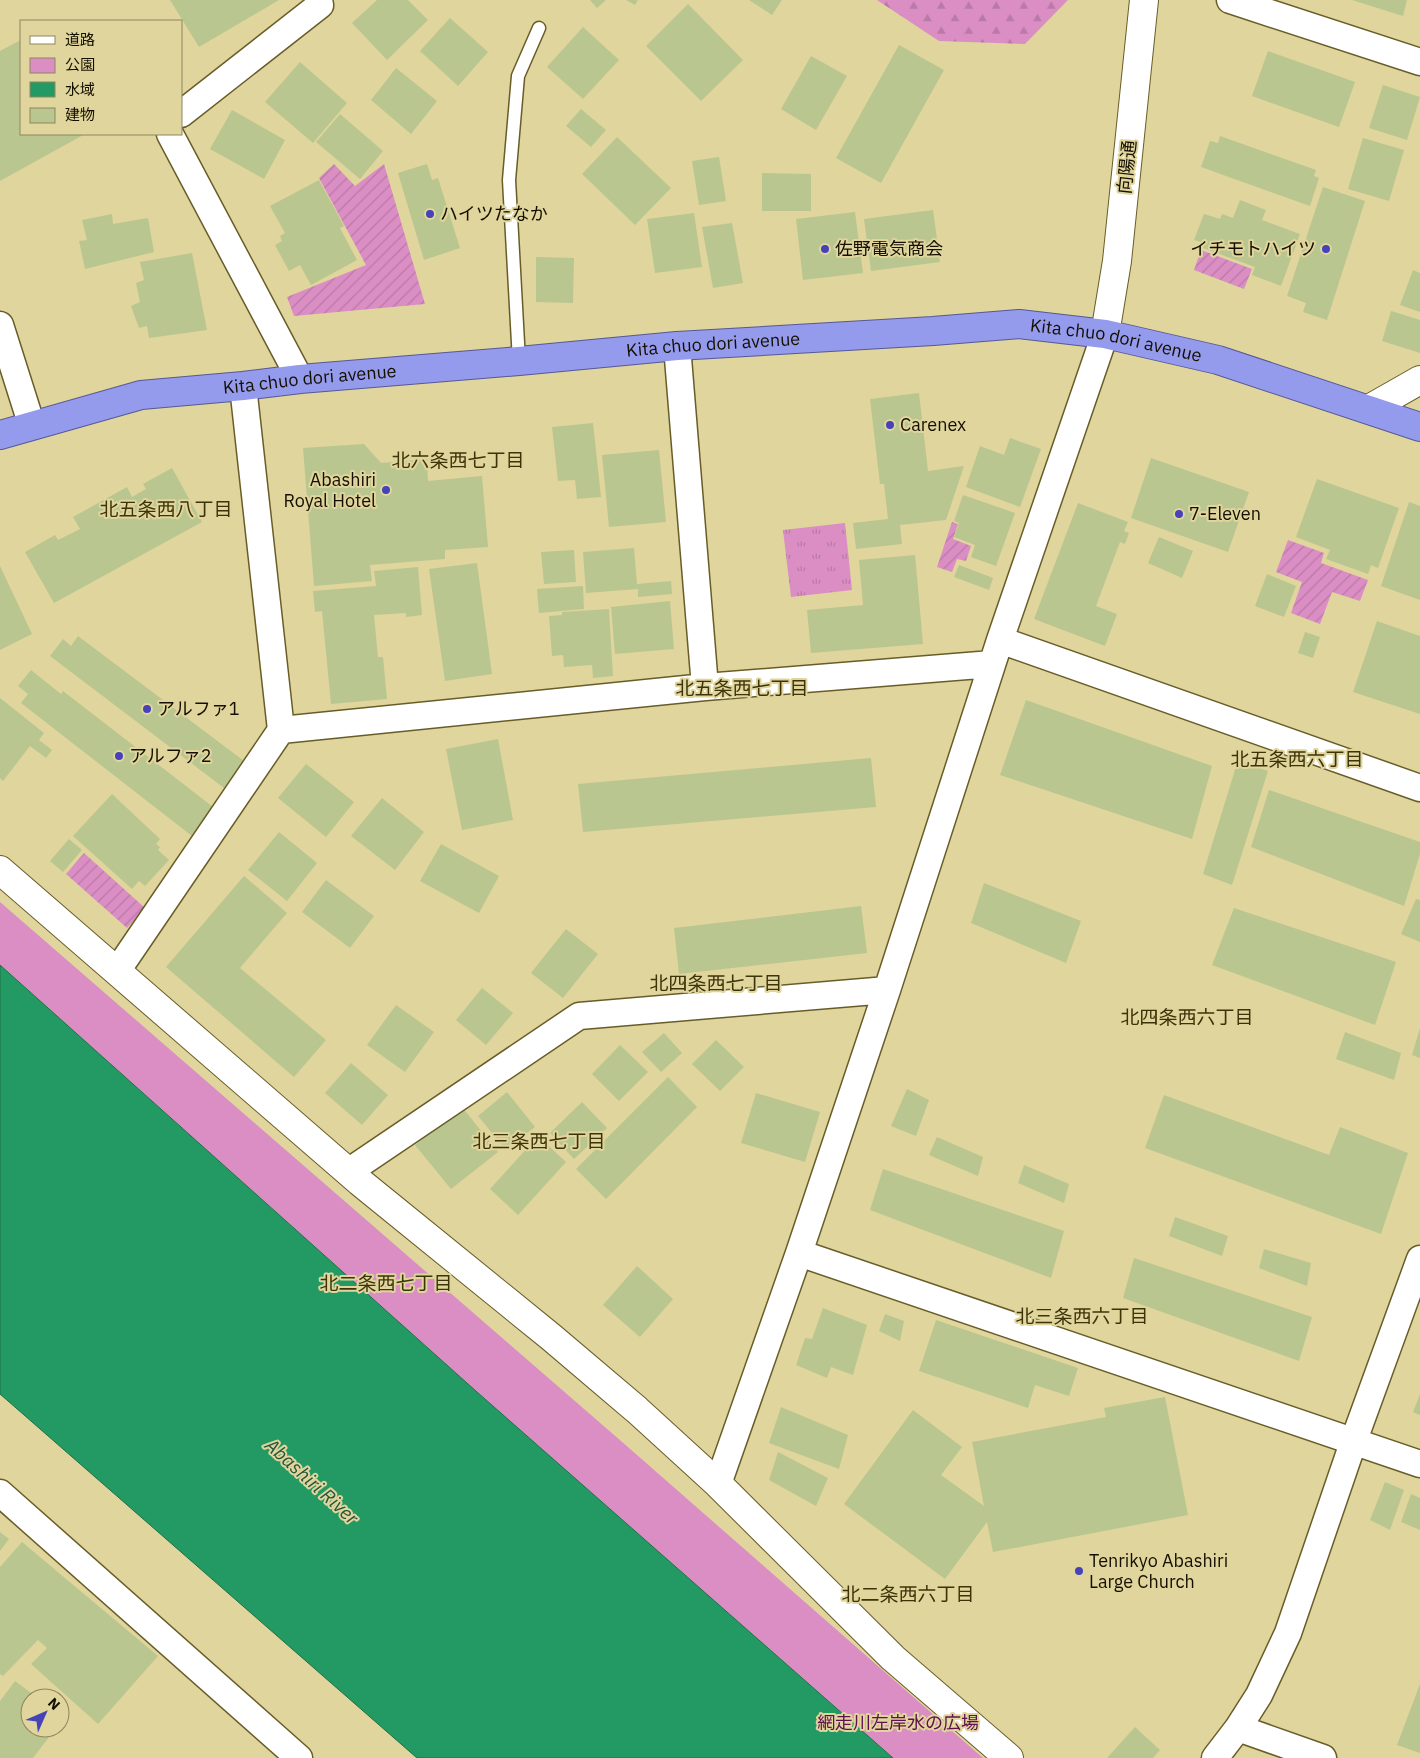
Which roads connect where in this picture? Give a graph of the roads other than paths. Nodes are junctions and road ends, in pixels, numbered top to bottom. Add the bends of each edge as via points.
1 (319, 0) edge
2 (1144, 0) edge
3 (1230, 0) edge
4 (539, 28) dead end
5 (1420, 62) edge
6 (182, 113) edge
7 (171, 135) edge
8 (0, 325) edge
9 (1105, 334) junction
10 (677, 346) junction
11 (519, 362) junction
12 (300, 379) junction
13 (1420, 380) edge
14 (243, 386) junction
15 (1369, 409) junction
16 (32, 426) junction
17 (1420, 427) edge
18 (0, 435) edge
19 (996, 652) junction
20 (705, 687) junction
21 (281, 730) junction
22 (1420, 788) edge
23 (0, 870) edge
24 (117, 971) junction
25 (887, 990) junction
26 (348, 1172) junction
27 (798, 1253) junction
28 (1420, 1259) edge
29 (1354, 1440) junction
30 (1420, 1464) edge
31 (718, 1484) junction
32 (0, 1493) edge
33 (1238, 1728) junction
34 (293, 1756) edge
35 (1009, 1758) edge
36 (1215, 1758) edge
37 (1323, 1758) edge

1 - 6 street via 320,5
2 - 9 street, 向陽通 via 1118,261
3 - 5 street
4 - 11 lane via 518,76 509,180
7 - 12 street
8 - 16 street
9 - 10 highway, Kita chuo dori avenue via 1019,324
9 - 15 highway, Kita chuo dori avenue via 1218,360
9 - 19 street
10 - 11 highway, Kita chuo dori avenue
10 - 20 street
11 - 12 highway, Kita chuo dori avenue
12 - 14 highway, Kita chuo dori avenue
13 - 15 street
14 - 16 highway, Kita chuo dori avenue via 141,395
14 - 21 street
15 - 17 highway, Kita chuo dori avenue
16 - 18 highway, Kita chuo dori avenue
19 - 20 street
19 - 22 street
19 - 25 street
20 - 21 street
21 - 24 street
23 - 24 street
24 - 26 street
25 - 26 street via 579,1016
25 - 27 street
26 - 31 street via 551,1337
27 - 29 street
27 - 31 street
28 - 29 street
29 - 30 street
29 - 33 street via 1288,1633 1260,1695
31 - 35 street via 893,1658
32 - 34 street
33 - 36 street
33 - 37 street

